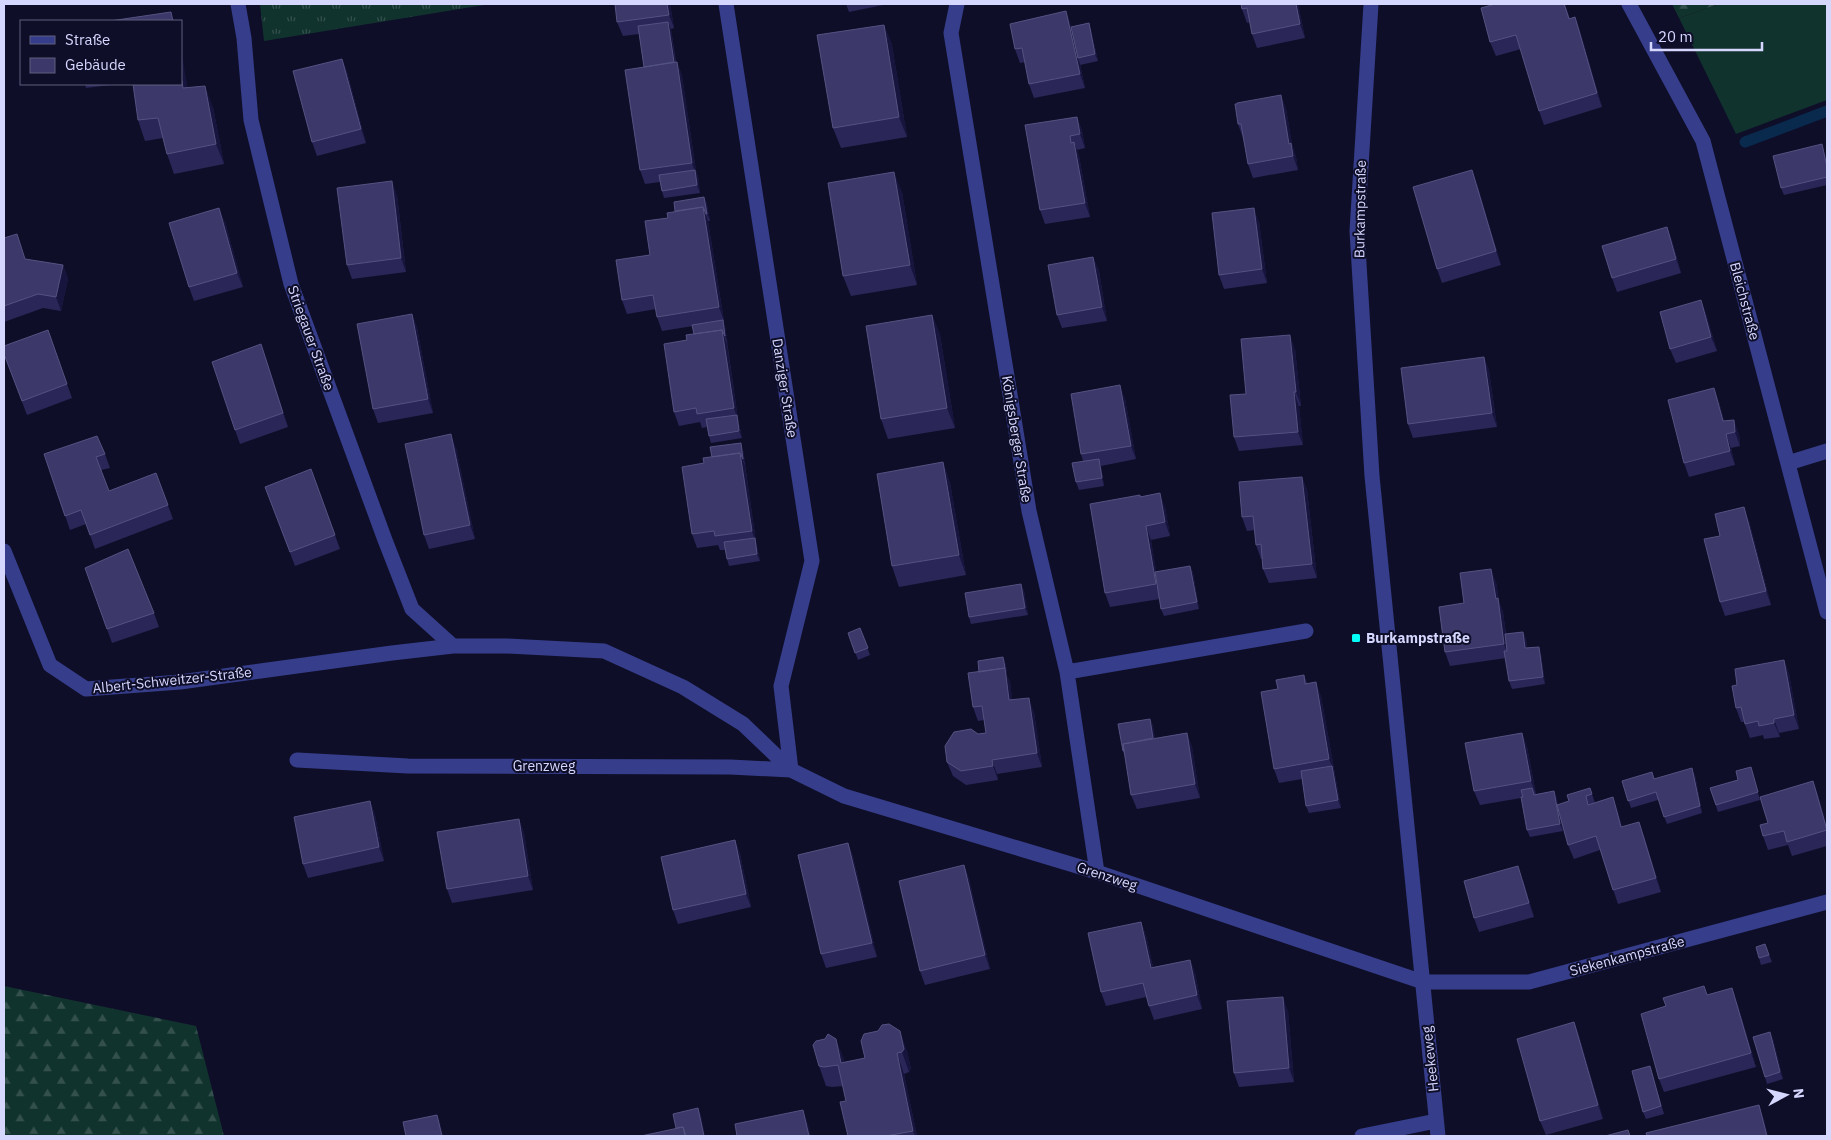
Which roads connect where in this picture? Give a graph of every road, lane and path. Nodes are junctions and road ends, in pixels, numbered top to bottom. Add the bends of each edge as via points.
1 (238, 4) edge
2 (726, 4) edge
3 (956, 4) edge
4 (1371, 4) edge
5 (1629, 4) edge
6 (1827, 452) edge
7 (1788, 463) junction
8 (4, 551) edge
9 (1827, 612) edge
10 (1306, 632) dead end
11 (453, 646) junction
12 (392, 653) joint
13 (1067, 672) junction
14 (297, 760) dead end
15 (791, 770) junction
16 (1097, 872) junction
17 (1827, 902) edge
18 (1422, 982) junction
19 (1436, 1121) junction
20 (1362, 1136) edge
21 (1438, 1136) edge

1 - 11 street, Striegauer Straße via 251,120 292,284 412,609
2 - 15 street, Danziger Straße via 812,561 781,686
3 - 13 street, Königsberger Straße via 951,33 1026,492
4 - 18 street, Burkampstraße via 1358,240 1372,476
5 - 7 street, Bleichstraße via 1703,141
6 - 7 street
7 - 9 street, Bleichstraße
8 - 12 street, Albert-Schweitzer-Straße via 50,666 86,689 180,682
10 - 13 street
11 - 12 street, Grenzweg
11 - 15 street, Grenzweg via 604,651 683,687 743,724
13 - 16 street, Königsberger Straße
14 - 15 street, Grenzweg via 408,766
15 - 16 street, Grenzweg via 844,796
16 - 18 street, Grenzweg
17 - 18 street, Siekenkampstraße via 1529,982
18 - 19 street, Heekeweg
19 - 20 street
19 - 21 street, Heekeweg

